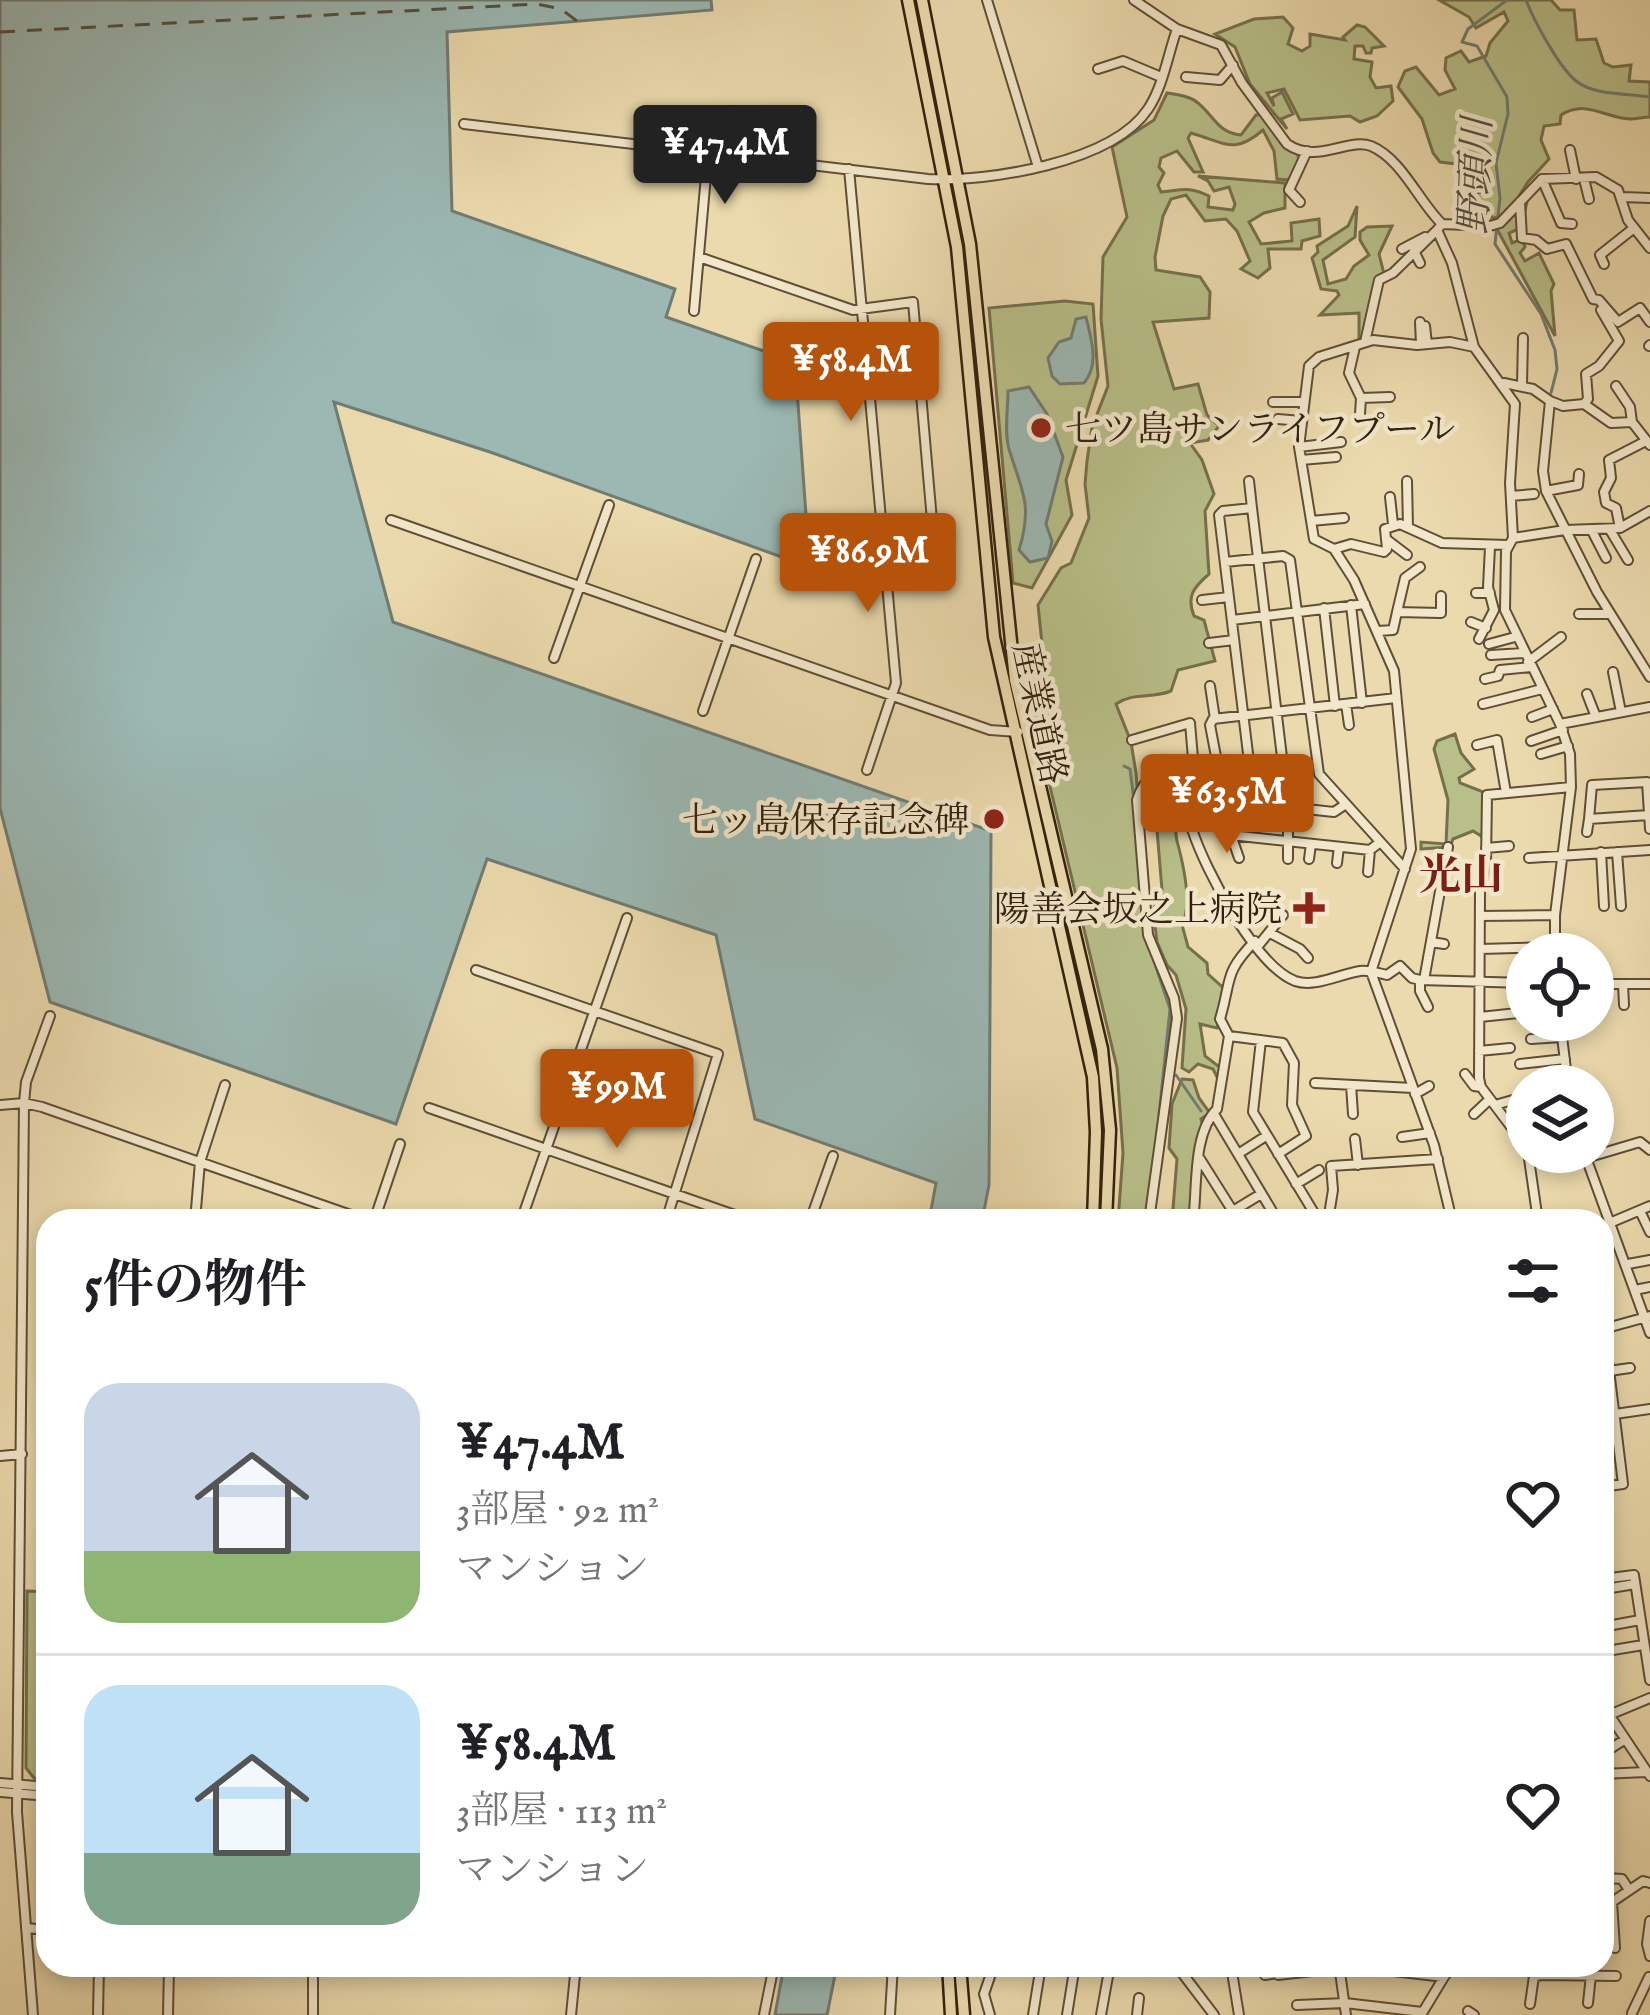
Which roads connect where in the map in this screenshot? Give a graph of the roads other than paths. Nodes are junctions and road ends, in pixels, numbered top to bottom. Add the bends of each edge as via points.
1 (908, 0) edge
2 (922, 0) edge
3 (988, 0) edge
4 (1133, 0) edge
5 (1177, 29) junction
6 (1233, 65) junction
7 (1098, 69) dead end
8 (1161, 77) junction
9 (1186, 77) dead end
10 (464, 124) dead end
11 (1570, 150) dead end
12 (1307, 151) junction
13 (708, 153) junction
14 (1038, 167) junction
15 (849, 169) junction
16 (1542, 179) junction
17 (1580, 179) junction
18 (951, 180) junction
19 (1622, 197) junction
20 (1650, 198) edge
21 (1589, 199) dead end
22 (1300, 202) dead end
23 (1520, 202) junction
24 (1572, 224) dead end
25 (1439, 227) junction
26 (1634, 228) junction
27 (1426, 238) junction
28 (1650, 248) edge
29 (1402, 249) dead end
30 (1414, 251) junction
31 (699, 257) junction
32 (1420, 262) dead end
33 (1604, 264) dead end
34 (862, 308) junction
35 (1600, 309) dead end
36 (694, 310) dead end
37 (1650, 322) edge
38 (1422, 324) dead end
39 (1523, 338) dead end
40 (1360, 344) junction
41 (1424, 344) junction
42 (1474, 347) junction
43 (1522, 358) junction
44 (1534, 359) dead end
45 (1502, 383) junction
46 (1522, 385) junction
47 (1616, 386) dead end
48 (1390, 397) dead end
49 (1361, 398) junction
50 (1550, 401) junction
51 (1273, 402) dead end
52 (1304, 402) junction
53 (1584, 404) junction
54 (1360, 414) dead end
55 (1278, 419) dead end
56 (1631, 422) junction
57 (1304, 426) junction
58 (1341, 442) dead end
59 (1648, 443) edge
60 (1299, 447) junction
61 (1336, 457) dead end
62 (1301, 460) junction
63 (1579, 474) dead end
64 (1249, 481) dead end
65 (1407, 481) dead end
66 (1546, 491) junction
67 (1534, 494) dead end
68 (1511, 496) junction
69 (1390, 497) dead end
70 (609, 505) dead end
71 (1252, 508) junction
72 (1650, 511) edge
73 (1344, 518) dead end
74 (391, 520) dead end
75 (1311, 521) junction
76 (1393, 524) junction
77 (1408, 527) junction
78 (1615, 529) junction
79 (1565, 530) junction
80 (1592, 531) junction
81 (883, 536) junction
82 (1386, 539) junction
83 (1511, 541) junction
84 (1490, 547) junction
85 (1334, 549) junction
86 (1407, 555) dead end
87 (1258, 558) junction
88 (1606, 558) dead end
89 (756, 559) dead end
90 (1628, 560) dead end
91 (1225, 562) junction
92 (1420, 567) dead end
93 (578, 586) junction
94 (1475, 593) dead end
95 (1490, 593) junction
96 (1441, 596) dead end
97 (1229, 597) junction
98 (1202, 600) dead end
99 (1364, 604) junction
100 (1351, 605) junction
101 (1324, 608) junction
102 (1297, 612) junction
103 (1397, 612) junction
104 (1579, 614) dead end
105 (1610, 614) junction
106 (1264, 616) junction
107 (1232, 620) junction
108 (1471, 622) dead end
109 (1486, 628) junction
110 (1377, 631) junction
111 (1515, 637) junction
112 (1561, 637) dead end
113 (727, 638) junction
114 (1234, 640) junction
115 (1209, 643) dead end
116 (1486, 646) junction
117 (554, 658) dead end
118 (1527, 661) junction
119 (1613, 672) dead end
120 (1650, 677) edge
121 (1485, 680) dead end
122 (1210, 686) dead end
123 (1542, 689) junction
124 (1587, 694) dead end
125 (893, 696) junction
126 (1396, 698) junction
127 (1363, 703) junction
128 (1484, 704) dead end
129 (1340, 705) junction
130 (1650, 707) edge
131 (1310, 709) junction
132 (1552, 709) junction
133 (703, 711) dead end
134 (1276, 712) junction
135 (1621, 712) junction
136 (1244, 715) junction
137 (1532, 717) dead end
138 (1596, 717) junction
139 (1215, 719) junction
140 (1349, 725) dead end
141 (1562, 727) junction
142 (1019, 731) junction
143 (1132, 740) dead end
144 (1531, 741) dead end
145 (1477, 745) dead end
146 (1568, 746) junction
147 (1541, 754) dead end
148 (867, 770) dead end
149 (1194, 771) junction
150 (1570, 787) junction
151 (1506, 793) junction
152 (1222, 800) junction
153 (1254, 803) junction
154 (1346, 804) junction
155 (1288, 807) junction
156 (1649, 815) edge
157 (1589, 819) junction
158 (1650, 829) edge
159 (1588, 832) dead end
160 (1231, 835) junction
161 (1291, 842) junction
162 (1379, 843) junction
163 (1311, 844) junction
164 (1509, 846) dead end
165 (1339, 847) junction
166 (1448, 847) dead end
167 (1486, 848) junction
168 (1370, 850) junction
169 (1650, 850) edge
170 (1601, 852) junction
171 (1617, 852) junction
172 (1563, 854) junction
173 (1239, 858) dead end
174 (1529, 858) dead end
175 (1288, 859) dead end
176 (1309, 859) dead end
177 (1337, 863) dead end
178 (1405, 868) junction
179 (1368, 872) dead end
180 (1604, 906) dead end
181 (1621, 906) dead end
182 (1282, 915) dead end
183 (1556, 915) junction
184 (1480, 916) junction
185 (627, 918) dead end
186 (1270, 933) junction
187 (1555, 933) edge
188 (1431, 942) junction
189 (1256, 943) junction
190 (1444, 944) dead end
191 (1480, 949) junction
192 (1506, 949) edge
193 (1308, 958) dead end
194 (476, 970) dead end
195 (1371, 972) junction
196 (1422, 980) junction
197 (1506, 983) edge
198 (1480, 984) junction
199 (1614, 984) edge
200 (1623, 984) junction
201 (1650, 984) edge
202 (1624, 1005) dead end
203 (1428, 1007) dead end
204 (594, 1011) junction
205 (1506, 1014) edge
206 (50, 1016) dead end
207 (1480, 1017) junction
208 (1228, 1036) junction
209 (1261, 1040) junction
210 (1562, 1041) edge
211 (1510, 1048) dead end
212 (1479, 1051) junction
213 (1564, 1059) junction
214 (1520, 1064) dead end
215 (1565, 1065) edge
216 (1466, 1074) dead end
217 (1343, 1081) junction
218 (1315, 1083) dead end
219 (225, 1085) dead end
220 (1429, 1086) dead end
221 (1481, 1087) junction
222 (1414, 1091) junction
223 (1506, 1100) edge
224 (1492, 1102) junction
225 (24, 1103) junction
226 (0, 1105) edge
227 (429, 1108) dead end
228 (1214, 1114) junction
229 (1354, 1114) dead end
230 (1474, 1114) dead end
231 (1506, 1121) edge
232 (1430, 1133) junction
233 (1266, 1136) junction
234 (1402, 1137) dead end
235 (1355, 1139) dead end
236 (400, 1144) dead end
237 (545, 1148) junction
238 (1614, 1148) edge
239 (1650, 1150) edge
240 (1238, 1154) junction
241 (1278, 1154) junction
242 (833, 1156) dead end
243 (1200, 1157) junction
244 (1438, 1159) junction
245 (200, 1162) junction
246 (1358, 1165) junction
247 (1319, 1170) dead end
248 (1531, 1173) edge
249 (1592, 1173) edge
250 (1296, 1184) junction
251 (674, 1194) junction
252 (1261, 1194) junction
253 (1650, 1206) edge
254 (196, 1209) edge
255 (336, 1209) edge
256 (376, 1209) edge
257 (524, 1209) edge
258 (670, 1209) edge
259 (717, 1209) edge
260 (814, 1209) edge
261 (1093, 1209) edge
262 (1107, 1209) edge
263 (1151, 1209) edge
264 (1194, 1209) edge
265 (1232, 1209) edge
266 (1244, 1209) edge
267 (1270, 1209) edge
268 (1315, 1209) edge
269 (1327, 1209) edge
270 (1449, 1209) edge
271 (1536, 1209) edge
272 (1607, 1209) edge
273 (1640, 1210) junction
274 (1614, 1221) edge
275 (1614, 1228) edge
276 (1650, 1232) edge
277 (1650, 1260) edge
278 (1627, 1264) junction
279 (1650, 1287) edge
280 (1635, 1290) junction
281 (1647, 1316) edge
282 (1614, 1326) edge
283 (1650, 1333) edge
284 (1614, 1368) edge
285 (1630, 1368) dead end
286 (1650, 1409) edge
287 (1614, 1411) edge
288 (1615, 1414) junction
289 (1616, 1427) joint
290 (22, 1454) junction
291 (0, 1456) edge
292 (1614, 1485) edge
293 (1614, 1578) edge
294 (1635, 1584) junction
295 (1614, 1588) edge
296 (1643, 1617) edge
297 (1645, 1638) edge
298 (1614, 1650) edge
299 (1650, 1680) edge
300 (1650, 1698) edge
301 (1614, 1708) edge
302 (1614, 1725) edge
303 (1624, 1741) junction
304 (1614, 1747) edge
305 (1648, 1774) edge
306 (1614, 1775) edge
307 (0, 1787) edge
308 (36, 1788) edge
309 (18, 1789) junction
310 (36, 1793) edge
311 (1614, 1879) edge
312 (1650, 1882) edge
313 (1629, 1890) junction
314 (1614, 1899) edge
315 (1650, 1921) edge
316 (26, 1928) junction
317 (36, 1929) edge
318 (1648, 1934) edge
319 (1614, 1942) edge
320 (1615, 1948) dead end
321 (1650, 1956) edge
322 (99, 1977) edge
323 (169, 1977) edge
324 (314, 1977) edge
325 (575, 1977) edge
326 (772, 1977) edge
327 (892, 1977) edge
328 (949, 1977) edge
329 (961, 1977) edge
330 (990, 1977) edge
331 (1039, 1977) edge
332 (1074, 1977) edge
333 (1108, 1977) edge
334 (1185, 1977) edge
335 (1233, 1977) edge
336 (1342, 1977) edge
337 (1444, 1977) edge
338 (1534, 1977) edge
339 (1591, 1977) edge
340 (1649, 1977) edge
341 (1139, 1998) dead end
342 (1346, 2002) junction
343 (1588, 2003) dead end
344 (1530, 2004) dead end
345 (1297, 2005) dead end
346 (1422, 2013) edge
347 (1635, 2014) edge
348 (33, 2015) edge
349 (98, 2015) edge
350 (168, 2015) edge
351 (313, 2015) edge
352 (571, 2015) edge
353 (764, 2015) edge
354 (890, 2015) edge
355 (951, 2015) edge
356 (964, 2015) edge
357 (990, 2015) edge
358 (1033, 2015) edge
359 (1067, 2015) edge
360 (1102, 2015) edge
361 (1137, 2015) edge
362 (1214, 2015) edge
363 (1238, 2015) edge
364 (1346, 2015) edge

1 - 18 main road, 産業道路
2 - 18 main road, 産業道路
3 - 14 street
4 - 5 street
5 - 6 street via 1221,45
5 - 8 street
6 - 9 street via 1220,80
6 - 12 street via 1281,138
7 - 8 street via 1124,61
8 - 14 street via 1136,122 1070,160
10 - 13 street
11 - 17 street
12 - 22 street via 1289,190
12 - 25 street via 1375,148 1417,188
13 - 15 street
13 - 31 street
14 - 18 street
15 - 18 street
15 - 34 street
16 - 17 street
16 - 23 street
16 - 24 street via 1561,223
17 - 19 street via 1602,179
17 - 21 street
18 - 142 main road, 産業道路 via 974,274
19 - 20 street
19 - 26 street
23 - 25 street via 1495,225
23 - 37 street via 1522,238 1547,249 1566,244 1593,299 1618,322 1640,308
25 - 27 street
25 - 42 street
26 - 28 street
26 - 33 street via 1600,255
27 - 29 street
27 - 30 street
30 - 32 street
30 - 40 street via 1375,288
31 - 34 street
31 - 36 street
34 - 81 street
34 - 81 street via 913,302 933,532
35 - 53 street via 1619,341 1586,374
38 - 41 street
39 - 43 street
40 - 41 street
40 - 49 street via 1350,379
40 - 52 street via 1310,364
41 - 42 street
42 - 45 street
43 - 44 street
43 - 46 street
45 - 46 street
45 - 68 street via 1514,404
46 - 50 street
47 - 56 street
48 - 49 street
49 - 54 street
50 - 53 street
50 - 66 street
51 - 52 street
52 - 57 street
53 - 56 street via 1611,424
55 - 57 street
56 - 59 street
57 - 60 street
58 - 60 street
59 - 78 street via 1609,460 1604,492 1616,508
60 - 62 street
61 - 62 street
62 - 75 street
63 - 66 street via 1579,485
64 - 71 street
65 - 77 street
66 - 79 street
67 - 68 street
68 - 83 street
69 - 76 street
70 - 93 street
71 - 87 street
71 - 91 street via 1219,515
72 - 78 street
73 - 75 street
74 - 93 street
75 - 85 street via 1314,539
76 - 77 street
76 - 82 street
77 - 84 street via 1434,542
78 - 80 street
78 - 90 street
79 - 80 street
79 - 83 street
79 - 105 street
80 - 88 street
81 - 125 street
82 - 85 street via 1379,554 1351,544
82 - 86 street
83 - 84 street
83 - 111 street via 1505,610
84 - 95 street
85 - 99 street
87 - 91 street
87 - 102 street via 1291,560
87 - 106 street
89 - 113 street
91 - 97 street
92 - 103 street via 1405,578
93 - 113 street
93 - 117 street
94 - 95 street
95 - 109 street
96 - 103 street via 1441,613
97 - 98 street
97 - 107 street
99 - 100 street
99 - 110 street
100 - 101 street
100 - 127 street
101 - 102 street
101 - 129 street
102 - 106 street
102 - 131 street
103 - 110 street via 1393,630
104 - 105 street
105 - 120 street
106 - 107 street
106 - 134 street
107 - 114 street
108 - 109 street
109 - 116 street
110 - 126 street via 1393,665
111 - 116 street
111 - 118 street
112 - 118 street
113 - 125 street
113 - 133 street
114 - 115 street
114 - 136 street
116 - 118 street
118 - 121 street
118 - 123 street
119 - 135 street
122 - 139 street
123 - 128 street
123 - 132 street
124 - 138 street
125 - 142 street via 990,730
125 - 148 street
126 - 127 street
126 - 178 street via 1412,839
127 - 129 street
129 - 131 street
129 - 140 street
130 - 135 street
131 - 134 street
131 - 154 street via 1319,774
132 - 137 street
132 - 141 street
134 - 136 street
134 - 155 street
135 - 138 street
136 - 139 street
136 - 153 street
138 - 141 street
139 - 152 street
141 - 144 street
141 - 146 street
142 - 261 main road, 産業道路 via 1093,1077
142 - 262 main road, 産業道路 via 1102,1049
143 - 149 street via 1190,723
145 - 151 street via 1497,740
146 - 147 street
146 - 150 street
149 - 189 street via 1192,827 1232,918
149 - 263 street via 1181,764 1156,772 1137,800 1148,935 1177,1018
150 - 151 street
150 - 172 street
151 - 167 street via 1487,795
152 - 153 street
152 - 160 street
153 - 155 street
154 - 155 street via 1334,812
154 - 162 street
155 - 161 street
156 - 157 street
156 - 157 street via 1647,782 1592,785
156 - 158 street
157 - 159 street
160 - 161 street
160 - 173 street
161 - 163 street
161 - 175 street
162 - 168 street
162 - 178 street
163 - 165 street
163 - 176 street
164 - 167 street
165 - 168 street
165 - 177 street
166 - 188 street
167 - 184 street
168 - 179 street
169 - 171 street
170 - 171 street
170 - 172 street
170 - 180 street
171 - 181 street
172 - 174 street
172 - 183 street
178 - 195 street
182 - 186 street
183 - 184 street
183 - 187 street
184 - 191 street
185 - 204 street
186 - 189 street
186 - 193 street
188 - 190 street
188 - 196 street
189 - 195 street via 1293,981
189 - 208 street via 1226,982 1220,1019
191 - 192 street
191 - 198 street
194 - 204 street
195 - 196 street via 1388,975 1400,966
195 - 222 street
196 - 198 street
196 - 203 street
197 - 198 street
198 - 207 street
199 - 200 street
200 - 201 street
200 - 202 street
204 - 237 street
204 - 251 street via 718,1054
205 - 207 street
206 - 225 street
207 - 212 street
208 - 209 street
208 - 228 street
209 - 233 street via 1252,1104
209 - 241 street via 1283,1043 1294,1063 1292,1105 1306,1136
210 - 213 street
211 - 212 street
212 - 221 street
213 - 214 street
213 - 215 street
216 - 221 street
217 - 218 street
217 - 222 street
217 - 229 street
219 - 245 street
220 - 222 street
221 - 224 street
222 - 232 street
223 - 224 street
224 - 230 street
224 - 231 street
225 - 226 street
225 - 245 street
225 - 290 street
227 - 237 street
228 - 240 street
228 - 243 street via 1206,1118
232 - 234 street
232 - 244 street
233 - 240 street
233 - 241 street
235 - 246 street
236 - 256 street
237 - 251 street
237 - 257 street
238 - 239 street via 1640,1142
240 - 252 street
241 - 250 street
242 - 260 street
243 - 264 street
243 - 265 street
244 - 246 street
244 - 270 street
245 - 254 street
245 - 255 street
246 - 269 street via 1331,1166
247 - 250 street
248 - 271 street
249 - 272 street
250 - 268 street
251 - 258 street
251 - 259 street
252 - 266 street
252 - 267 street
253 - 273 street
273 - 274 street
273 - 276 street
275 - 278 street
277 - 278 street
278 - 280 street
279 - 280 street
280 - 281 street
281 - 282 street
281 - 283 street
284 - 285 street
286 - 288 street
287 - 288 street
288 - 289 street
289 - 292 street via 1623,1484
290 - 291 street
290 - 309 street
293 - 294 street via 1634,1575
294 - 295 street
294 - 296 street
296 - 297 street
297 - 298 street
297 - 299 street
300 - 301 street
302 - 303 street
303 - 304 street
303 - 305 street
305 - 306 street
307 - 309 street
308 - 309 street
309 - 310 street
309 - 316 street
311 - 313 street
312 - 313 street
313 - 314 street
315 - 318 street
316 - 317 street
316 - 348 street
318 - 321 street
319 - 320 street
322 - 349 street
323 - 350 street
324 - 351 street
325 - 352 street
326 - 353 street
327 - 354 street
328 - 355 main road
329 - 356 main road
330 - 357 street
331 - 358 street
332 - 359 street
333 - 360 street
334 - 362 street
335 - 363 street
336 - 342 street
337 - 346 street
338 - 344 street
339 - 343 street
340 - 347 street
341 - 361 street
342 - 345 street
342 - 346 street
342 - 364 street

